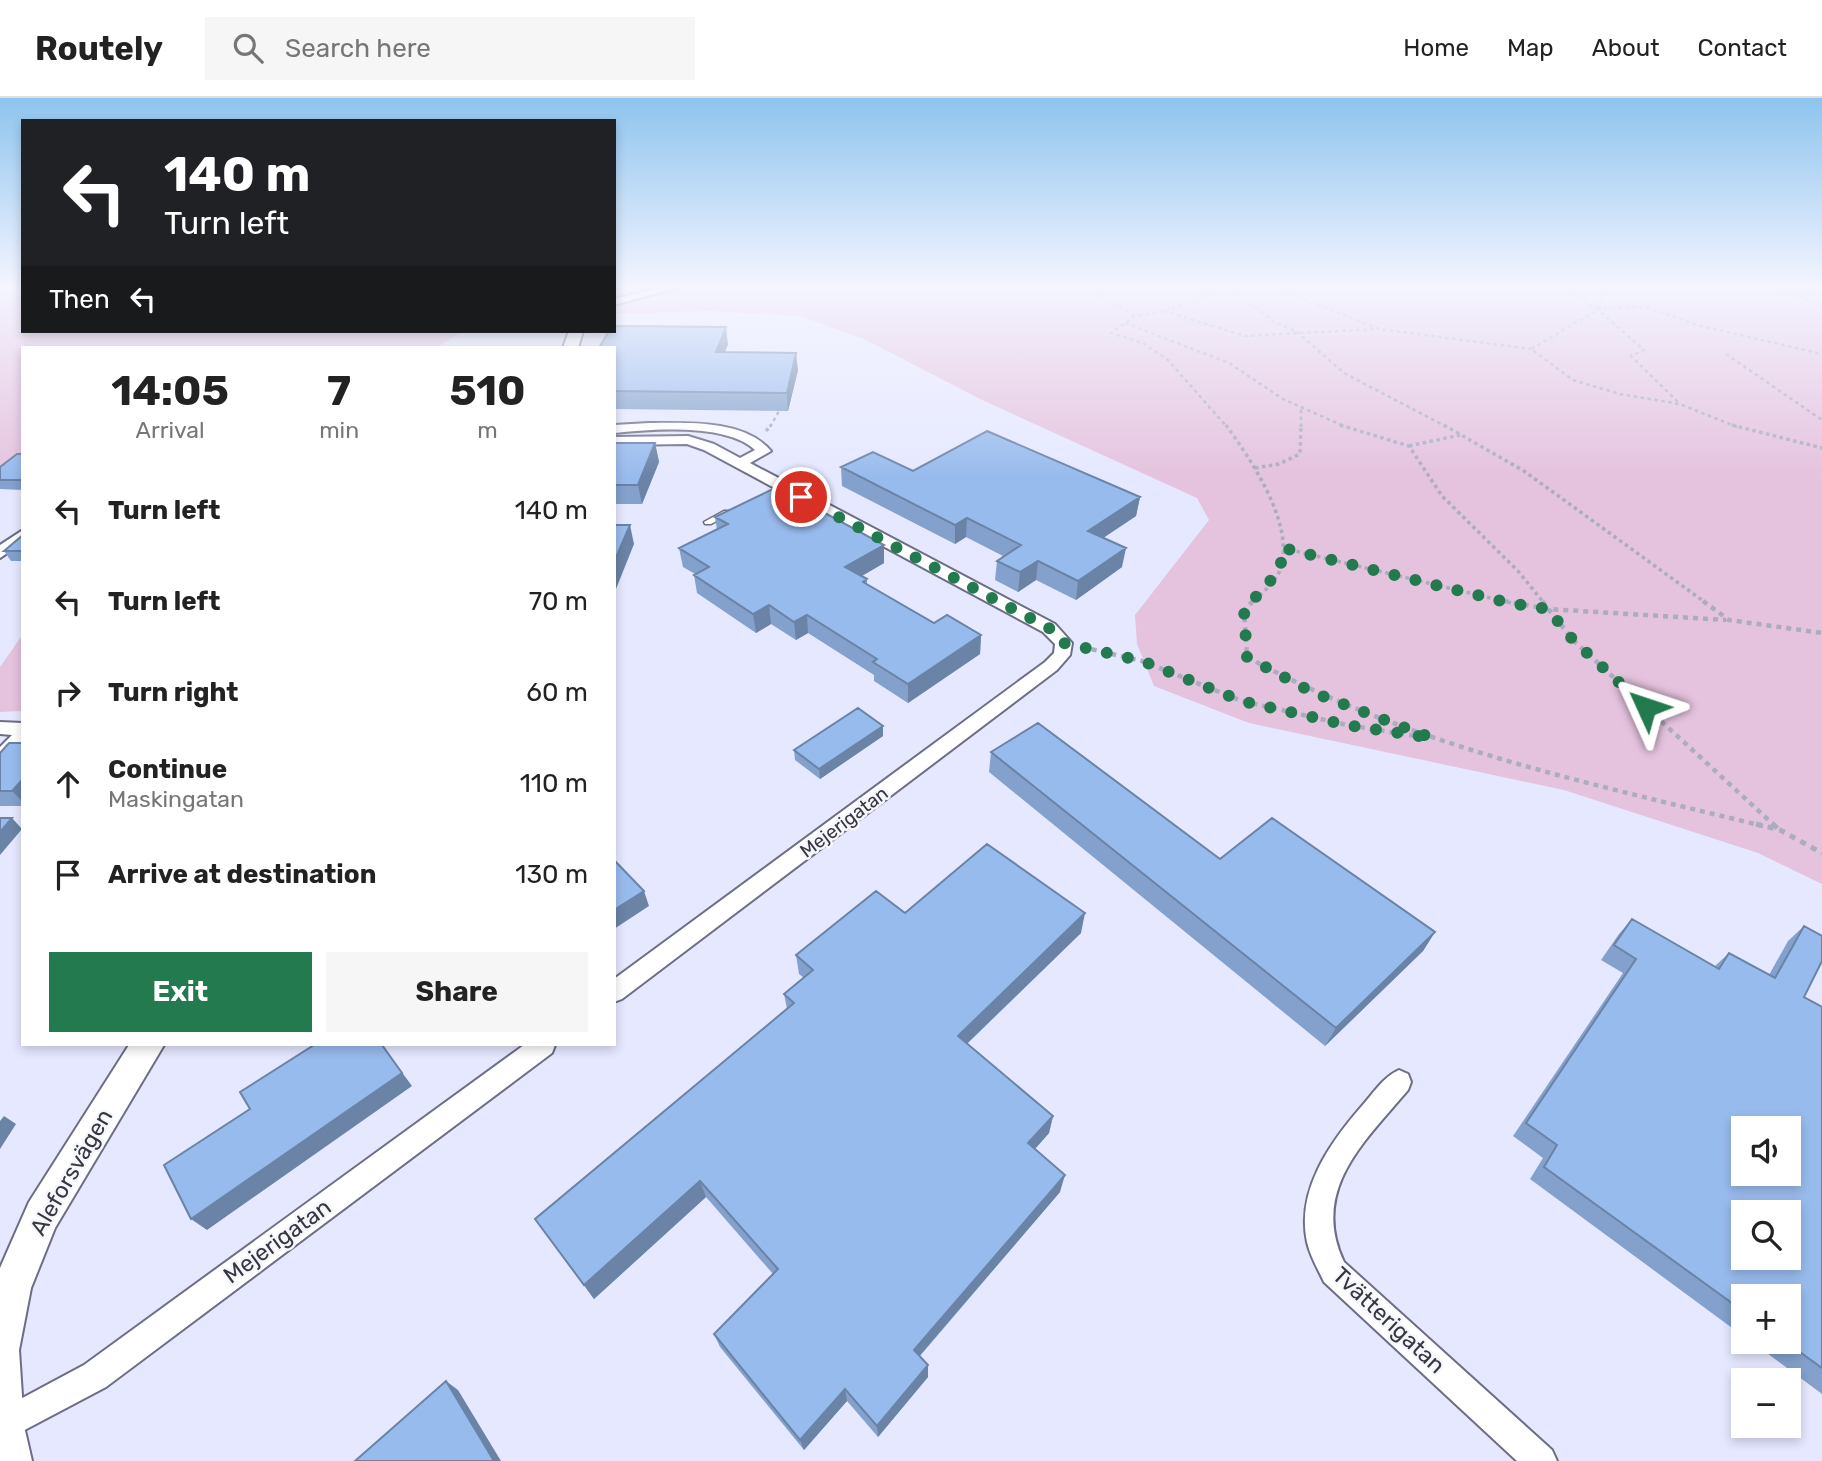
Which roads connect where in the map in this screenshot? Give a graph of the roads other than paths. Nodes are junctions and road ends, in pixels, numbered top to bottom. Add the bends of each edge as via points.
1 (616, 429) edge
2 (616, 440) edge
3 (740, 463) junction
4 (733, 510) edge
5 (708, 522) dead end
6 (21, 536) edge
7 (0, 553) edge
8 (0, 728) edge
9 (21, 729) edge
10 (21, 737) edge
11 (0, 759) edge
12 (616, 991) edge
13 (146, 1046) edge
14 (542, 1046) edge
15 (1399, 1082) dead end
16 (0, 1347) edge
17 (0, 1354) edge
18 (4, 1438) edge
19 (1541, 1461) edge

1 - 3 street via 671,426 752,438 764,450
2 - 3 street via 688,440
3 - 12 street, Mejerigatan via 775,490 1049,628 1064,643 1062,655
4 - 5 lane
6 - 7 street
8 - 9 street
10 - 11 street
13 - 16 street, Aleforsvägen via 42,1215 11,1288
14 - 18 street, Mejerigatan via 95,1376
15 - 19 street, Tvätterigatan via 1335,1161 1319,1199 1320,1250 1334,1272
17 - 18 street

